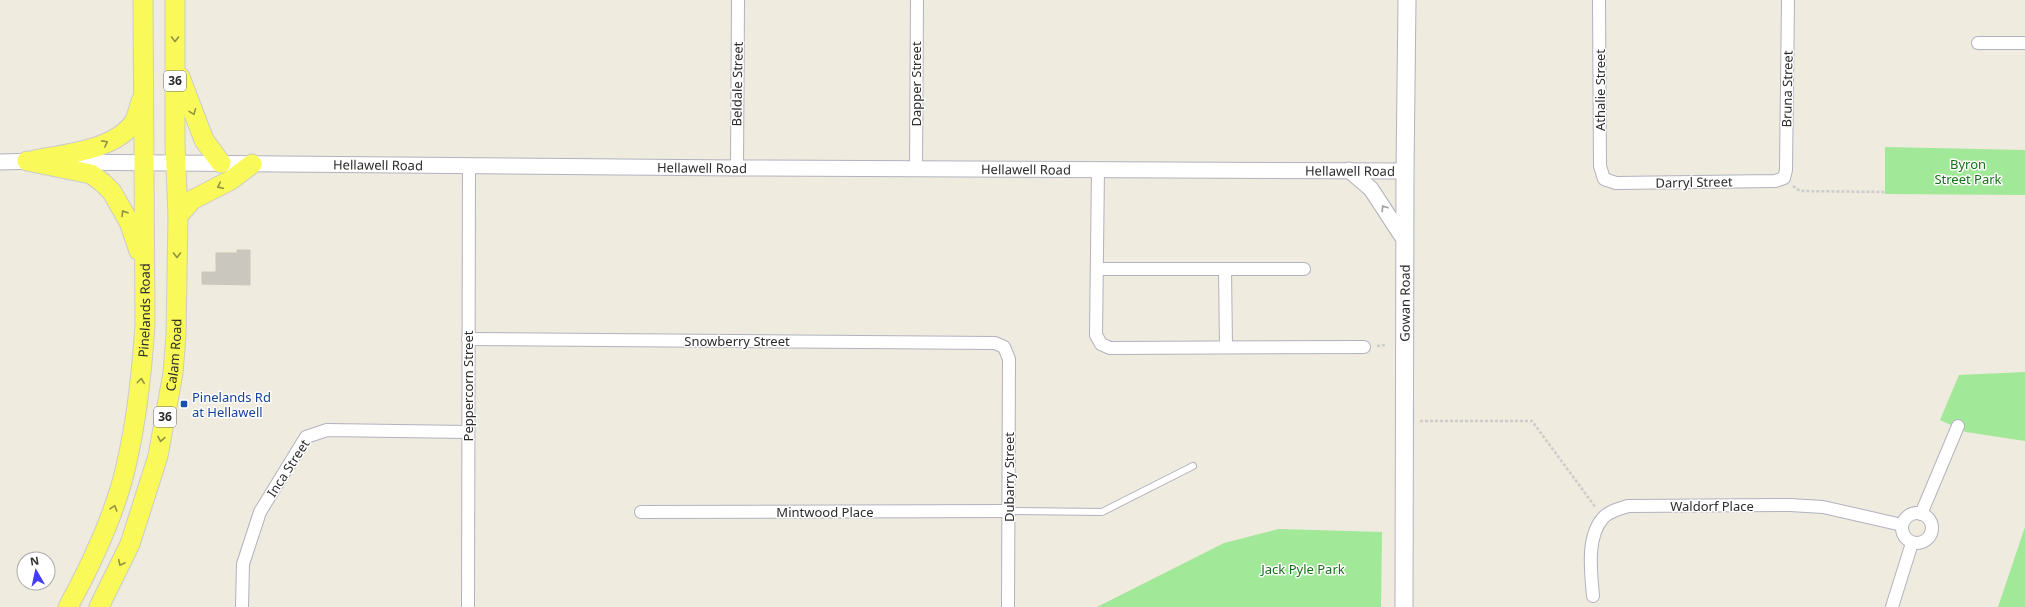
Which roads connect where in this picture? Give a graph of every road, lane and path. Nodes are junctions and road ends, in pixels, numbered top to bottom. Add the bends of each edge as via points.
1 (143, 0) edge
2 (175, 0) edge
3 (738, 0) edge
4 (917, 0) edge
5 (1407, 0) edge
6 (1600, 0) edge
7 (1788, 0) edge
8 (1978, 43) dead end
9 (2025, 43) edge
10 (175, 62) junction
11 (144, 89) junction
12 (27, 161) junction
13 (0, 162) edge
14 (176, 162) junction
15 (144, 163) junction
16 (222, 163) junction
17 (252, 164) junction
18 (469, 165) junction
19 (736, 168) junction
20 (916, 169) junction
21 (1098, 169) junction
22 (1348, 170) junction
23 (1405, 171) junction
24 (1784, 178) junction
25 (1604, 179) joint
26 (1887, 192) dead end
27 (178, 216) junction
28 (1405, 241) junction
29 (1097, 269) junction
30 (1225, 269) junction
31 (1304, 269) dead end
32 (144, 276) junction
33 (468, 339) junction
34 (1004, 347) joint
35 (1226, 347) junction
36 (1364, 347) dead end
37 (1405, 421) junction
38 (1958, 426) dead end
39 (467, 432) junction
40 (1193, 466) dead end
41 (1009, 511) junction
42 (641, 512) dead end
43 (1921, 514) junction
44 (1603, 518) junction
45 (1902, 525) junction
46 (1912, 543) junction
47 (1593, 596) dead end
48 (68, 607) edge
49 (99, 607) edge
50 (242, 607) edge
51 (468, 607) edge
52 (1008, 607) edge
53 (1404, 607) edge
54 (1892, 607) edge

1 - 11 main road, Pinelands Road / 36
2 -> 10 main road, 36
3 - 19 street, Beldale Street
4 - 20 street, Dapper Street
5 - 23 main road, Gowan Road
6 - 25 street, Athalie Street via 1600,166
7 - 24 street, Bruna Street
8 - 9 street
10 - 14 main road, 36
10 -> 16 main road via 202,134
12 -> 11 main road via 93,148 122,134 134,122
11 - 15 main road, Pinelands Road / 36
12 - 13 street, Hellawell Road
12 - 15 street, Hellawell Road
32 -> 12 main road via 129,222 112,192 103,183 91,174
14 - 15 street, Hellawell Road
14 - 16 street, Hellawell Road
14 - 27 main road, Calam Road / 36
15 - 32 main road, Pinelands Road / 36
16 - 17 street, Hellawell Road
17 - 18 street, Hellawell Road
17 -> 27 main road via 231,180 192,200
18 - 19 street, Hellawell Road
18 - 33 street, Peppercorn Street
19 - 20 street, Hellawell Road
20 - 21 street, Hellawell Road
21 - 22 street, Hellawell Road
21 - 29 street
22 - 23 street, Hellawell Road
28 -> 22 street via 1371,189
23 - 28 main road, Gowan Road
24 - 25 street, Darryl Street via 1775,181 1616,183
24 - 26 path via 1800,191
27 -> 49 main road, Calam Road / 36 via 173,373 158,456 130,544
28 - 37 main road, Gowan Road
29 - 30 street
29 - 35 street via 1096,335 1101,344 1110,348
30 - 31 street
30 - 35 street
48 -> 32 main road, Pinelands Road / 36 via 112,514 126,467 136,420 142,370 145,324
33 - 34 street, Snowberry Street via 995,343
33 - 39 street, Peppercorn Street
34 - 41 street, Dubarry Street via 1009,359
35 - 36 street
37 - 44 path via 1532,421
37 - 53 main road, Gowan Road
38 - 43 street
39 - 50 street, Inca Street via 327,430 306,437 260,512 242,564
39 - 51 street, Peppercorn Street
40 - 41 lane via 1102,512
41 - 42 street, Mintwood Place
41 - 52 street, Dubarry Street
43 - 45 street via 1909,515
43 - 46 street via 1931,521 1932,533 1924,542
44 - 45 street, Waldorf Place via 1614,510 1628,506 1790,506 1823,507
44 - 47 street via 1594,535
45 - 46 street via 1903,536
46 - 54 street

